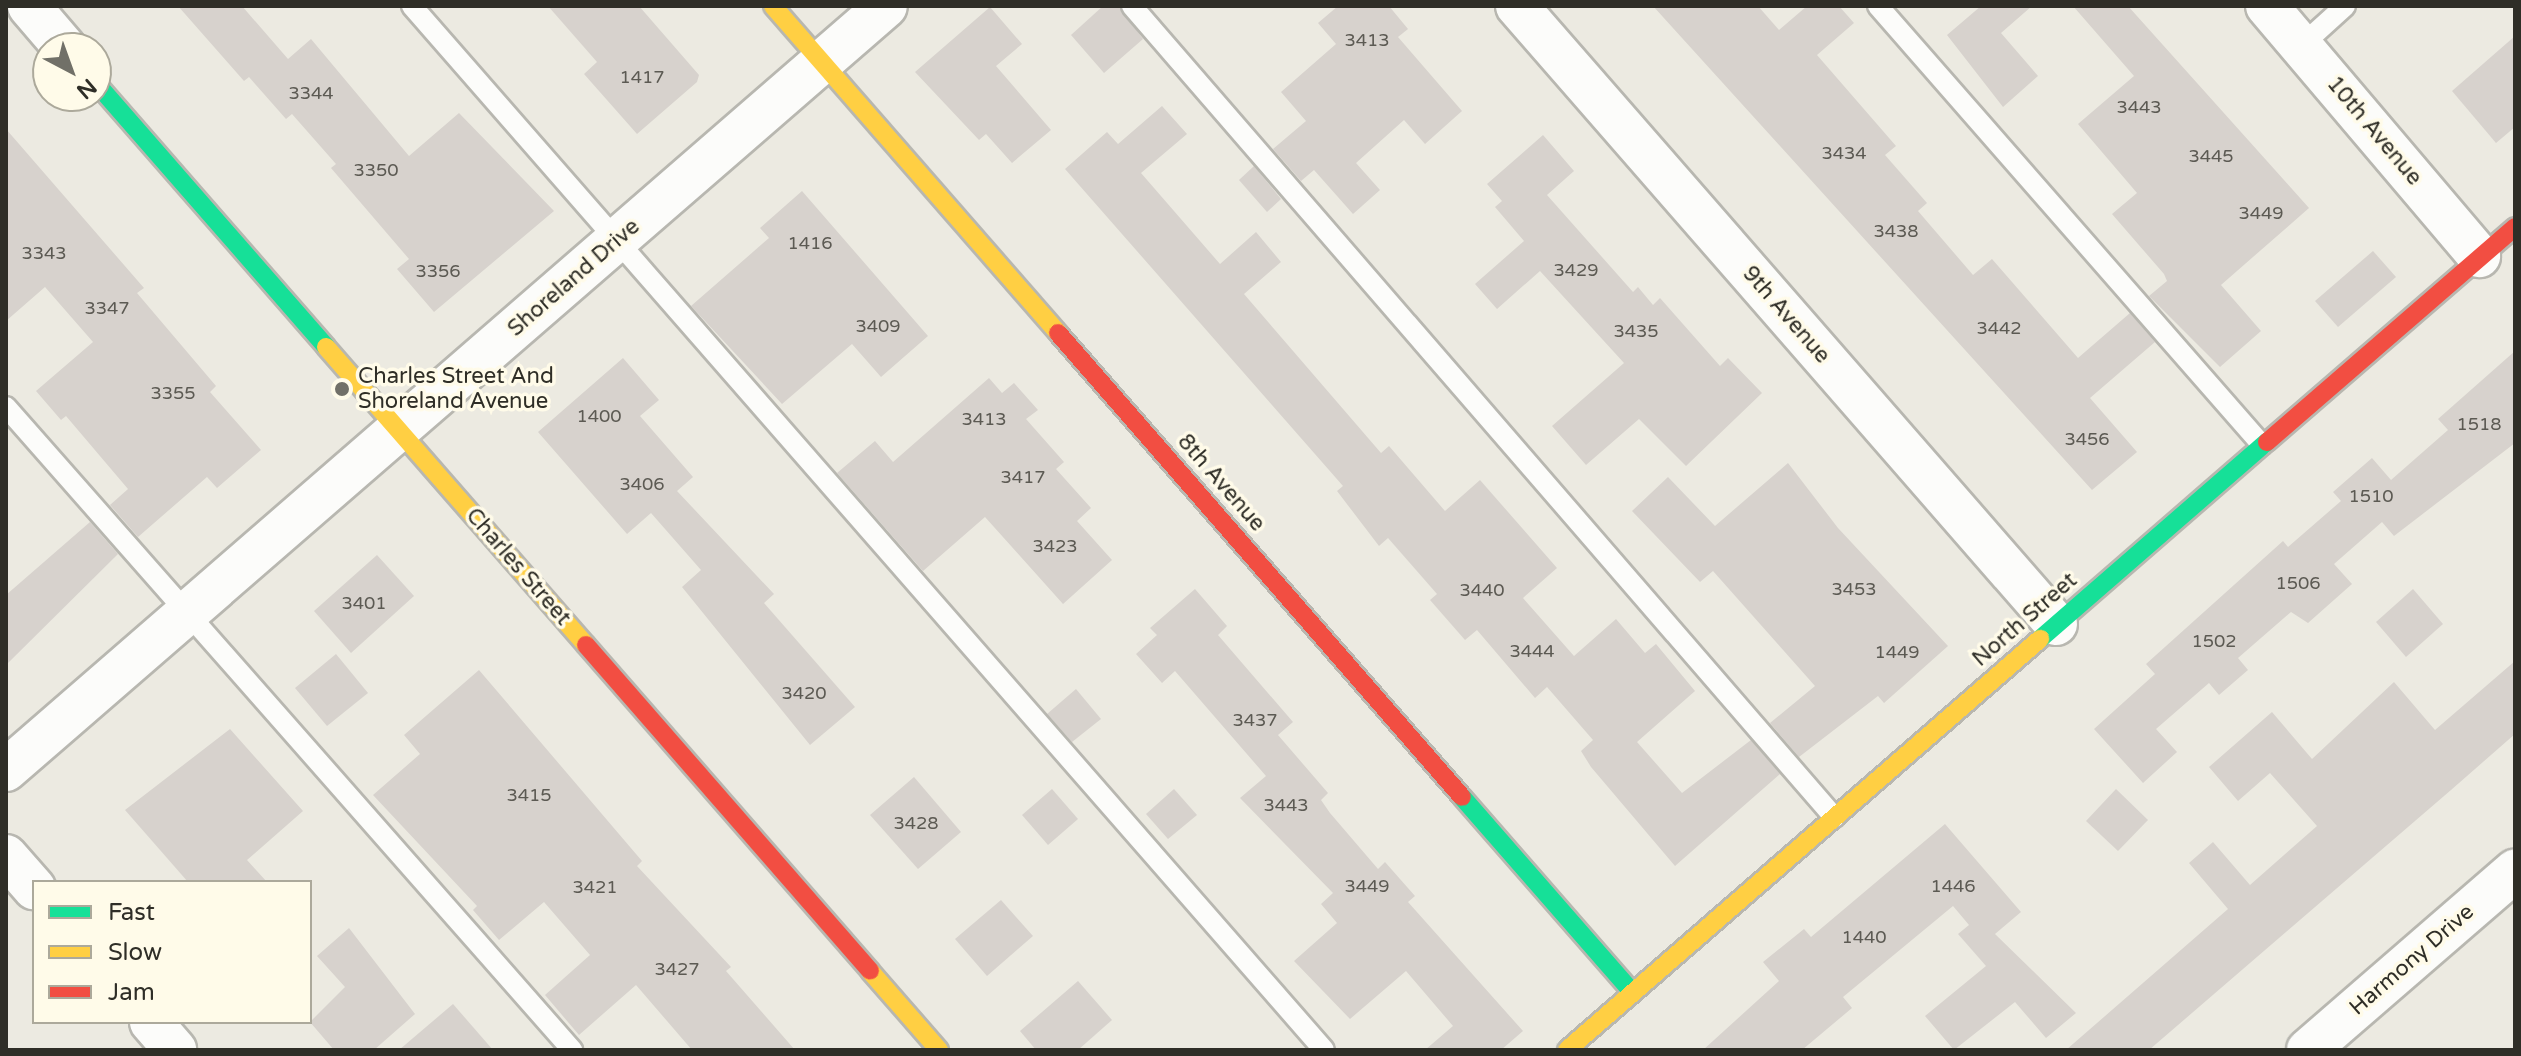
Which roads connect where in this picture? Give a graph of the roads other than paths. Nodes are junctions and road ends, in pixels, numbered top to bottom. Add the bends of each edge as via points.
1 (29, 6) edge
2 (412, 6) edge
3 (773, 6) edge
4 (886, 6) edge
5 (1132, 6) edge
6 (1517, 6) edge
7 (1878, 6) edge
8 (2267, 6) edge
9 (2345, 6) edge
10 (51, 32) edge
11 (2302, 45) junction
12 (822, 62) junction
13 (112, 101) edge
14 (2515, 227) edge
15 (617, 241) junction
16 (2479, 256) junction
17 (6, 407) edge
18 (398, 430) junction
19 (2262, 445) junction
20 (186, 615) junction
21 (2056, 624) junction
22 (6, 770) edge
23 (1834, 817) junction
24 (6, 856) edge
25 (2515, 871) edge
26 (32, 886) edge
27 (1632, 992) junction
28 (153, 1024) edge
29 (175, 1050) edge
30 (572, 1050) edge
31 (939, 1050) edge
32 (1324, 1050) edge
33 (1567, 1050) edge
34 (2308, 1050) edge

1 - 10 street
2 - 15 lane
3 - 12 street, 8th Avenue
4 - 12 street, Shoreland Drive
5 - 23 lane
6 - 21 street, 9th Avenue
7 - 19 lane
8 - 11 street, 10th Avenue
9 - 11 lane
11 - 16 street, 10th Avenue
12 - 15 street, Shoreland Drive
12 - 27 street, 8th Avenue
13 - 18 street, Charles Street
14 - 16 street, North Street
15 - 18 street, Shoreland Drive
15 - 32 lane
16 - 19 street, North Street
17 - 20 lane
18 - 20 street, Shoreland Drive
18 - 31 street, Charles Street
19 - 21 street, North Street
20 - 22 street, Shoreland Drive
20 - 30 lane
21 - 23 street, North Street
23 - 27 street, North Street
24 - 26 street
25 - 34 street, Harmony Drive
27 - 33 street, North Street
28 - 29 street

